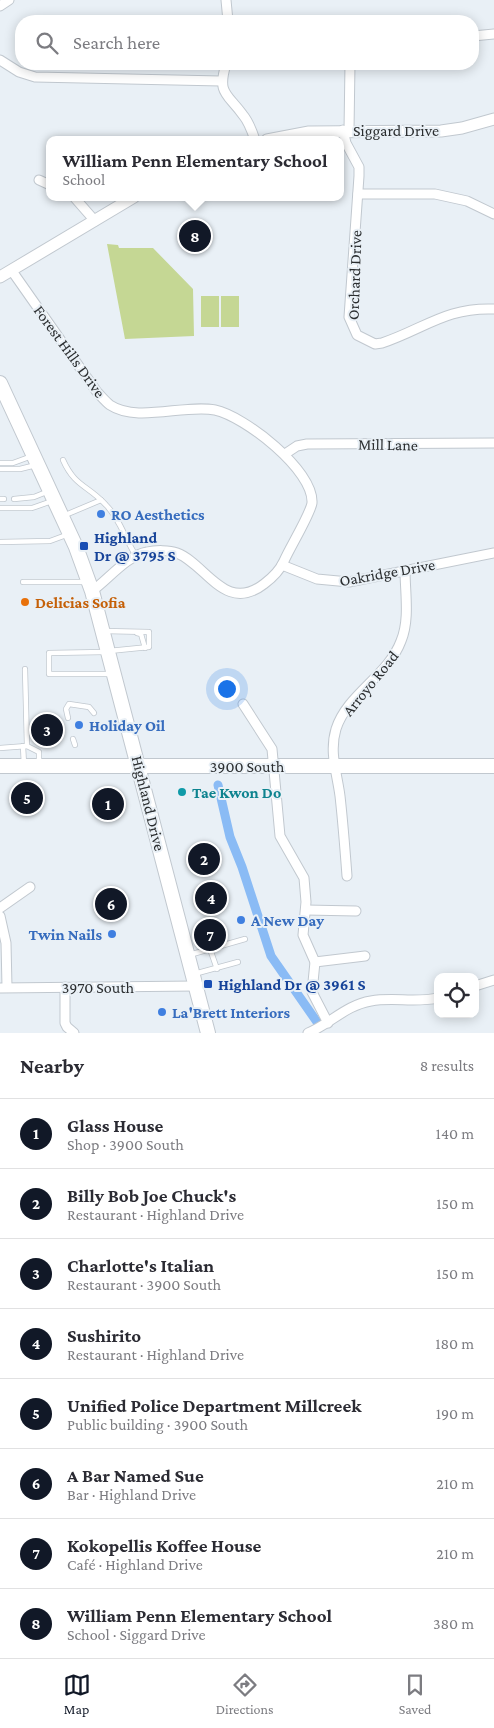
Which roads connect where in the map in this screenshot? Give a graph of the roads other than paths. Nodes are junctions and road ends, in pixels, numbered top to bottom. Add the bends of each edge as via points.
1 (9, 0) edge
2 (226, 0) edge
3 (0, 6) edge
4 (227, 15) edge
5 (494, 34) edge
6 (479, 35) edge
7 (0, 60) edge
8 (15, 69) edge
9 (16, 70) edge
10 (224, 70) edge
11 (350, 70) edge
12 (221, 80) junction
13 (494, 119) edge
14 (346, 130) junction
15 (254, 136) edge
16 (288, 136) edge
17 (39, 180) dead end
18 (46, 183) edge
19 (358, 194) junction
20 (79, 201) edge
21 (128, 201) edge
22 (494, 214) edge
23 (95, 221) junction
24 (12, 270) junction
25 (0, 277) edge
26 (494, 309) edge
27 (0, 383) edge
28 (494, 443) edge
29 (285, 454) junction
30 (36, 460) junction
31 (63, 460) dead end
32 (0, 463) edge
33 (0, 469) edge
34 (52, 495) junction
35 (14, 499) dead end
36 (101, 500) junction
37 (0, 508) edge
38 (62, 516) junction
39 (70, 534) junction
40 (0, 542) edge
41 (494, 553) edge
42 (136, 556) junction
43 (282, 565) junction
44 (405, 570) junction
45 (23, 582) dead end
46 (90, 586) junction
47 (103, 631) junction
48 (109, 652) junction
49 (25, 668) dead end
50 (115, 674) junction
51 (243, 704) dead end
52 (94, 713) dead end
53 (68, 718) dead end
54 (73, 738) dead end
55 (75, 745) dead end
56 (25, 746) junction
57 (0, 748) edge
58 (0, 766) edge
59 (24, 766) junction
60 (40, 766) junction
61 (139, 766) junction
62 (274, 766) junction
63 (334, 766) junction
64 (494, 766) edge
65 (347, 876) dead end
66 (30, 887) dead end
67 (0, 908) edge
68 (306, 910) junction
69 (356, 911) dead end
70 (0, 916) edge
71 (245, 939) dead end
72 (210, 949) junction
73 (188, 955) junction
74 (365, 956) dead end
75 (238, 962) dead end
76 (316, 962) junction
77 (217, 969) junction
78 (195, 980) junction
79 (494, 980) edge
80 (479, 985) edge
81 (65, 987) junction
82 (4, 988) edge
83 (434, 998) edge
84 (328, 1023) junction
85 (74, 1033) edge
86 (208, 1033) edge
87 (308, 1033) edge

1 - 3 street
2 - 4 street
5 - 6 street
7 - 8 street
9 - 12 street via 35,77
10 - 12 street
11 - 14 street
12 - 15 street via 224,93 250,124
13 - 14 street, Siggard Drive via 441,131
14 - 16 street, Siggard Drive
14 - 19 street, Orchard Drive via 346,143 359,167
17 - 18 street
19 - 22 street via 435,194 467,201
19 - 26 street, Orchard Drive via 349,317 357,336 375,344 382,343 450,313
20 - 23 street
21 - 23 street
23 - 24 street
24 - 25 street
24 - 29 street, Forest Hills Drive via 97,392 111,405 139,413 217,411
27 - 30 main road, Highland Drive
28 - 29 street, Mill Lane via 307,444
29 - 43 street, Forest Hills Drive via 307,485 312,504
30 - 32 lane
30 - 33 lane via 20,469
30 - 34 main road, Highland Drive
31 - 36 lane via 70,476
34 - 35 lane
34 - 37 lane via 32,508
34 - 38 main road, Highland Drive
36 - 38 lane
36 - 42 lane via 118,519
38 - 39 main road, Highland Drive
39 - 40 lane via 50,541
39 - 46 main road, Highland Drive
41 - 44 street, Oakridge Drive
42 - 43 street, Forest Hills Drive via 147,552 178,553 212,582 238,592 252,592
42 - 46 street, Forest Hills Drive
43 - 44 street, Oakridge Drive via 332,582 349,582
44 - 63 street, Arroyo Road via 405,618 401,643 337,724 333,743
45 - 46 lane
46 - 47 main road, Highland Drive
47 - 48 main road, Highland Drive
47 - 48 lane via 149,632 149,647
48 - 50 main road, Highland Drive
48 - 50 lane via 49,653 49,674
49 - 56 lane
50 - 61 main road, Highland Drive
51 - 62 street via 270,744
52 - 53 lane via 89,707 69,704 66,709
54 - 55 lane
56 - 57 lane
56 - 59 lane
56 - 60 lane via 39,752
58 - 59 main road, 3900 South
59 - 60 main road, 3900 South
60 - 61 main road, 3900 South
61 - 62 main road, 3900 South
61 - 73 main road, Highland Drive
62 - 63 main road, 3900 South
62 - 68 street via 280,836 304,878
63 - 64 main road, 3900 South
63 - 65 street, Arroyo Road
66 - 67 street
68 - 69 street
68 - 76 street via 303,935
70 - 82 street via 6,934
71 - 72 lane
72 - 73 lane
72 - 77 lane
73 - 78 main road, Highland Drive
74 - 76 street
75 - 77 lane
76 - 84 street via 313,996
77 - 78 lane
78 - 81 street, 3970 South
78 - 86 main road, Highland Drive
79 - 80 street
81 - 82 street, 3970 South
81 - 85 street via 65,1022
83 - 84 street via 371,1001 347,1009
84 - 87 street

